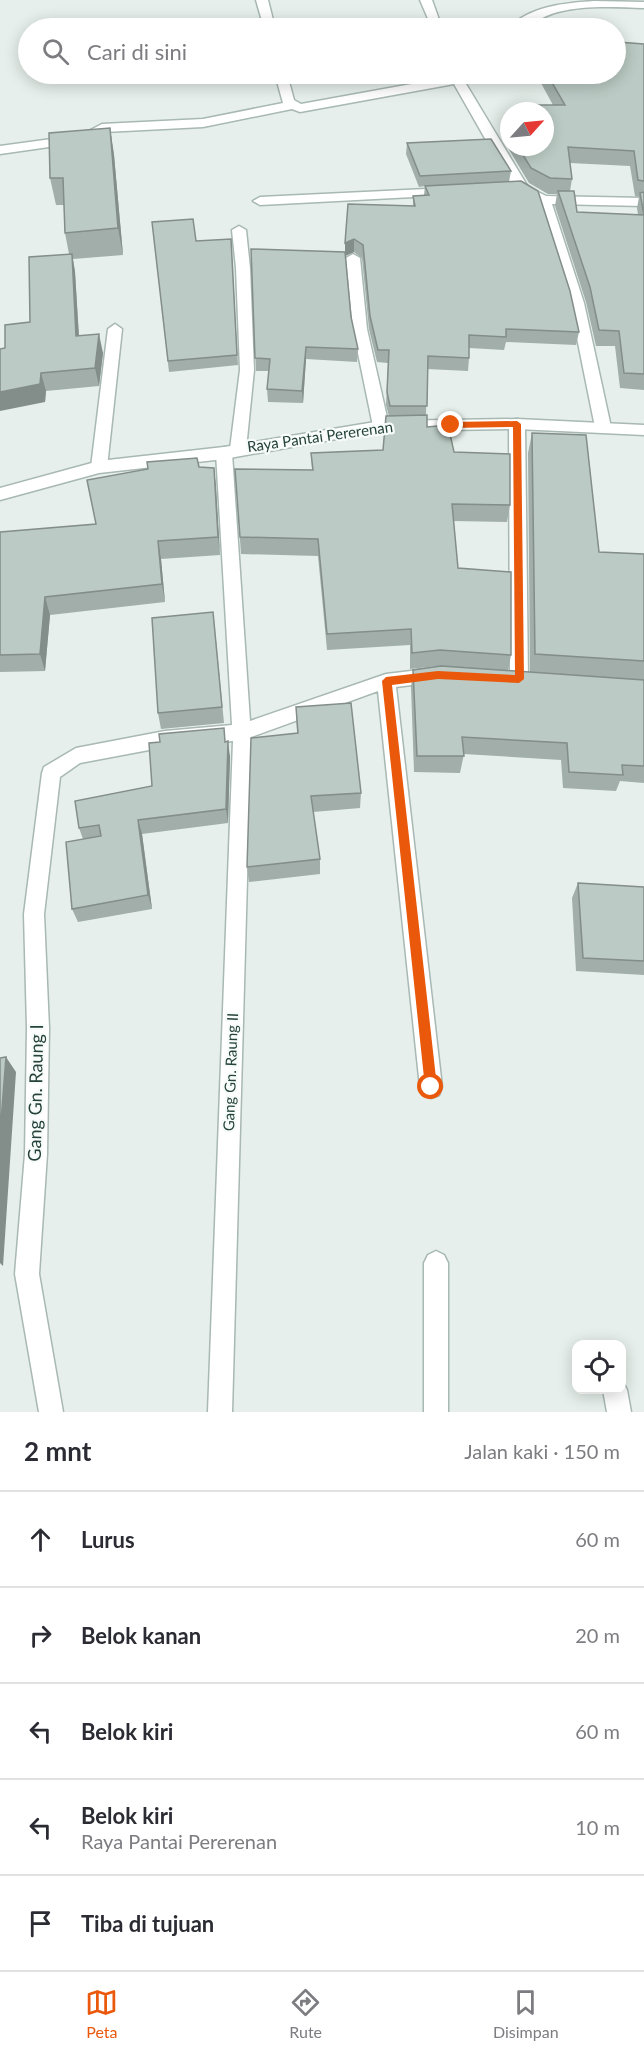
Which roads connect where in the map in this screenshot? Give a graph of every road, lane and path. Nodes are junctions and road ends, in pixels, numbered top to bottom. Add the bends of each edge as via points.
1 (262, 0) edge
2 (426, 0) edge
3 (606, 1) edge
4 (559, 4) edge
5 (644, 5) edge
6 (267, 18) edge
7 (433, 18) edge
8 (528, 18) edge
9 (284, 84) edge
10 (418, 84) edge
11 (462, 84) edge
12 (293, 105) junction
13 (0, 150) edge
14 (462, 191) edge
15 (544, 200) junction
16 (260, 201) dead end
17 (644, 202) edge
18 (238, 230) dead end
19 (353, 258) dead end
20 (115, 329) dead end
21 (517, 424) junction
22 (381, 426) junction
23 (603, 427) junction
24 (644, 429) edge
25 (231, 451) junction
26 (99, 467) junction
27 (0, 494) edge
28 (450, 675) edge
29 (496, 678) edge
30 (519, 679) junction
31 (386, 681) junction
32 (542, 681) edge
33 (243, 732) junction
34 (431, 1087) dead end
35 (436, 1263) dead end
36 (616, 1394) edge
37 (51, 1412) edge
38 (220, 1412) edge
39 (436, 1412) edge
40 (619, 1412) edge

1 - 6 street
2 - 7 street
3 - 4 street
3 - 5 street
4 - 8 street
9 - 12 street
10 - 12 street via 300,108
11 - 15 street via 516,188
12 - 13 street via 203,123 102,128 84,138
14 - 16 street
15 - 17 street
15 - 23 street via 577,303
18 - 25 street, Gang Gn. Raung II via 247,370
19 - 22 street via 360,329
20 - 26 street
21 - 22 street, Raya Pantai Pererenan
21 - 23 street, Raya Pantai Pererenan
21 - 30 street
22 - 25 street, Raya Pantai Pererenan
23 - 24 street, Raya Pantai Pererenan
25 - 26 street, Raya Pantai Pererenan
25 - 33 street, Gang Gn. Raung II
26 - 27 street, Raya Pantai Pererenan
28 - 31 street
29 - 30 street
30 - 32 street
31 - 33 street
31 - 34 street
33 - 37 street, Gang Gn. Raung I via 165,739 76,756 51,773 34,914 38,1028 36,1143 27,1274
33 - 38 street, Gang Gn. Raung II
35 - 39 street
36 - 40 street

